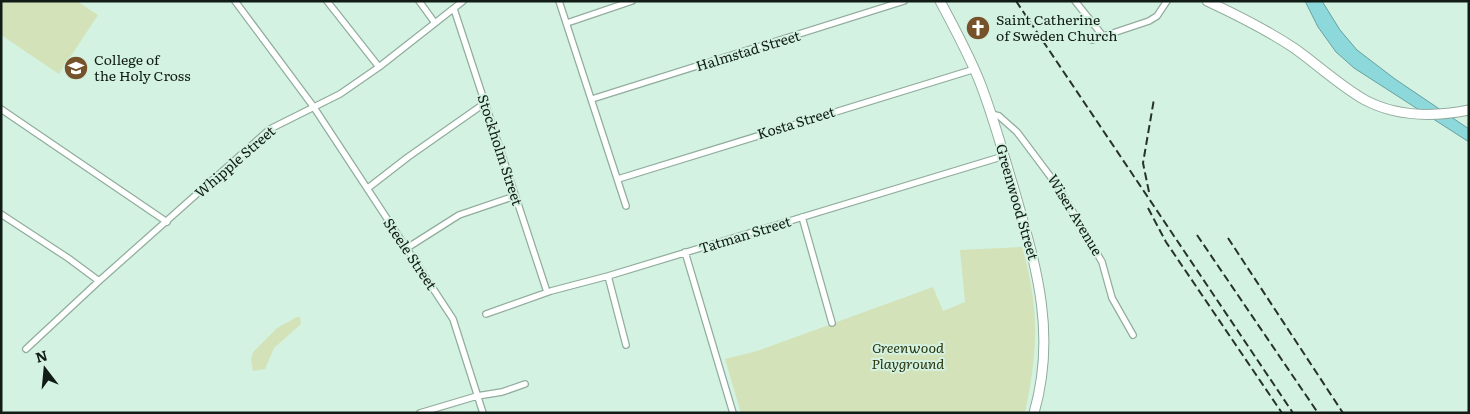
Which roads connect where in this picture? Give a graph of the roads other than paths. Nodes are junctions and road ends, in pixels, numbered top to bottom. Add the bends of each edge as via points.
1 (235, 1) edge
2 (327, 1) edge
3 (419, 1) edge
4 (463, 1) edge
5 (559, 1) edge
6 (632, 1) edge
7 (904, 1) edge
8 (940, 1) edge
9 (1075, 1) edge
10 (1167, 1) edge
11 (1207, 1) edge
12 (454, 8) junction
13 (435, 23) junction
14 (567, 23) junction
15 (1103, 36) junction
16 (1092, 40) dead end
17 (379, 67) junction
18 (974, 68) junction
19 (592, 99) junction
20 (484, 103) junction
21 (314, 106) junction
22 (1, 108) edge
23 (1469, 110) edge
24 (991, 113) junction
25 (1004, 156) junction
26 (618, 178) junction
27 (368, 188) junction
28 (515, 196) junction
29 (626, 206) dead end
30 (1, 214) edge
31 (802, 217) junction
32 (167, 222) junction
33 (407, 248) junction
34 (685, 252) junction
35 (608, 276) junction
36 (99, 281) junction
37 (547, 292) junction
38 (486, 314) dead end
39 (832, 323) dead end
40 (1133, 335) dead end
41 (626, 345) dead end
42 (26, 349) dead end
43 (526, 384) dead end
44 (477, 396) junction
45 (420, 413) edge
46 (483, 413) edge
47 (733, 413) edge
48 (1034, 413) edge

1 - 21 street, Steele Street
2 - 17 street
3 - 13 street
4 - 12 street, Whipple Street
5 - 14 street
6 - 14 street
7 - 19 street, Halmstad Street
8 - 18 main road, Greenwood Street
9 - 15 street
10 - 15 street via 1157,16 1149,21
11 - 23 main road via 1276,37 1354,93 1385,108 1431,115
12 - 13 street, Whipple Street
12 - 20 street, Stockholm Street
13 - 17 street, Whipple Street
14 - 19 street
15 - 16 street
17 - 21 street, Whipple Street via 340,94
18 - 24 main road, Greenwood Street
18 - 26 street, Kosta Street
19 - 26 street
20 - 27 street
20 - 28 street, Stockholm Street
21 - 27 street, Steele Street
21 - 32 street, Whipple Street via 270,129
22 - 32 street
24 - 25 main road, Greenwood Street
24 - 40 street, Wiser Avenue via 1017,132 1056,182 1102,262 1112,298
25 - 31 street, Tatman Street
25 - 48 main road, Greenwood Street via 1028,236 1042,298 1045,336
26 - 29 street
27 - 33 street, Steele Street
28 - 33 street via 459,216
28 - 37 street, Stockholm Street
30 - 36 street
31 - 34 street, Tatman Street
31 - 39 street
32 - 36 street, Whipple Street
33 - 44 street, Steele Street via 452,319
34 - 35 street, Tatman Street
34 - 47 street
35 - 37 street, Tatman Street
35 - 41 street
36 - 42 street, Whipple Street
37 - 38 street, Tatman Street
43 - 44 street
44 - 45 street
44 - 46 street, Steele Street

